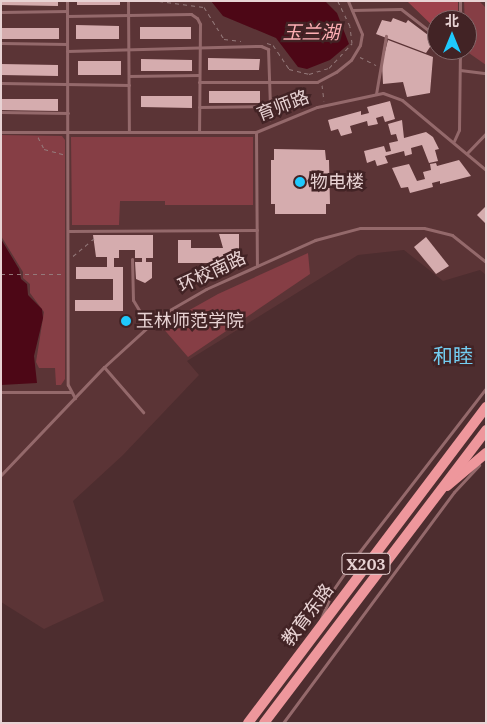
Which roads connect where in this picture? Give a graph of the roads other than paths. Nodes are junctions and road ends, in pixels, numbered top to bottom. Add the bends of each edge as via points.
1 (67, 1) edge
2 (128, 1) edge
3 (348, 1) edge
4 (352, 10) junction
5 (67, 11) junction
6 (2, 12) edge
7 (128, 15) junction
8 (67, 16) junction
9 (427, 29) edge
10 (386, 36) dead end
11 (1, 43) edge
12 (67, 44) junction
13 (200, 48) junction
14 (129, 50) junction
15 (67, 51) junction
16 (460, 60) edge
17 (460, 70) junction
18 (486, 73) edge
19 (129, 76) junction
20 (200, 76) junction
21 (269, 81) junction
22 (200, 82) junction
23 (1, 83) edge
24 (67, 84) junction
25 (129, 85) junction
26 (376, 94) junction
27 (199, 107) junction
28 (1, 112) edge
29 (68, 113) junction
30 (1, 132) edge
31 (68, 132) junction
32 (129, 132) junction
33 (199, 132) junction
34 (256, 132) junction
35 (486, 133) edge
36 (454, 141) junction
37 (467, 153) junction
38 (486, 170) edge
39 (257, 230) junction
40 (68, 231) junction
41 (132, 259) dead end
42 (485, 260) edge
43 (257, 266) junction
44 (148, 325) junction
45 (104, 367) junction
46 (486, 388) edge
47 (1, 392) edge
48 (71, 392) junction
49 (75, 398) junction
50 (486, 407) edge
51 (142, 412) dead end
52 (486, 430) edge
53 (486, 453) edge
54 (486, 457) edge
55 (1, 475) edge
56 (436, 494) junction
57 (314, 632) junction
58 (248, 723) edge
59 (264, 723) edge
60 (283, 723) edge

1 - 5 lane
2 - 7 lane
3 - 4 lane
4 - 9 lane via 401,9
4 - 21 lane via 362,34 355,54 336,72 321,80
5 - 6 lane
5 - 8 lane
7 - 8 lane
7 - 13 lane via 190,14 200,24
7 - 14 lane
8 - 12 lane
10 - 26 lane
11 - 12 lane
12 - 15 lane
13 - 14 lane
13 - 20 lane
13 - 21 lane via 262,46 270,56
14 - 15 lane
14 - 19 lane
15 - 24 lane
16 - 17 lane
17 - 18 lane
17 - 36 lane via 459,130
19 - 20 lane
19 - 25 lane
20 - 22 lane
21 - 22 lane
21 - 27 lane via 270,106
22 - 27 lane
23 - 24 lane
24 - 25 lane
24 - 29 lane
25 - 32 lane
26 - 34 lane, 育师路 via 324,106
26 - 36 lane, 育师路 via 392,94
27 - 33 lane
28 - 29 lane
29 - 31 lane
30 - 31 lane, 育师路
31 - 32 lane, 育师路
31 - 40 lane
32 - 33 lane, 育师路
33 - 34 lane, 育师路
34 - 39 lane
35 - 37 lane
36 - 37 lane, 育师路
37 - 38 lane, 育师路
39 - 40 lane
39 - 43 lane
40 - 48 lane
41 - 44 lane via 133,300
42 - 43 lane, 环校南路 via 446,233 409,226 387,226 344,231
43 - 44 lane, 环校南路 via 191,296
44 - 45 lane, 环校南路
45 - 49 lane, 环校南路
45 - 51 lane
46 - 57 lane via 357,555 333,590
47 - 48 lane
48 - 49 lane
49 - 55 lane, 环校南路
50 - 57 main road, 教育东路 / X203
52 - 56 main road, 教育东路 / X203
53 - 56 main road
54 - 60 lane via 454,492
56 - 59 main road, 教育东路 / X203
57 - 58 main road, 教育东路 / X203

